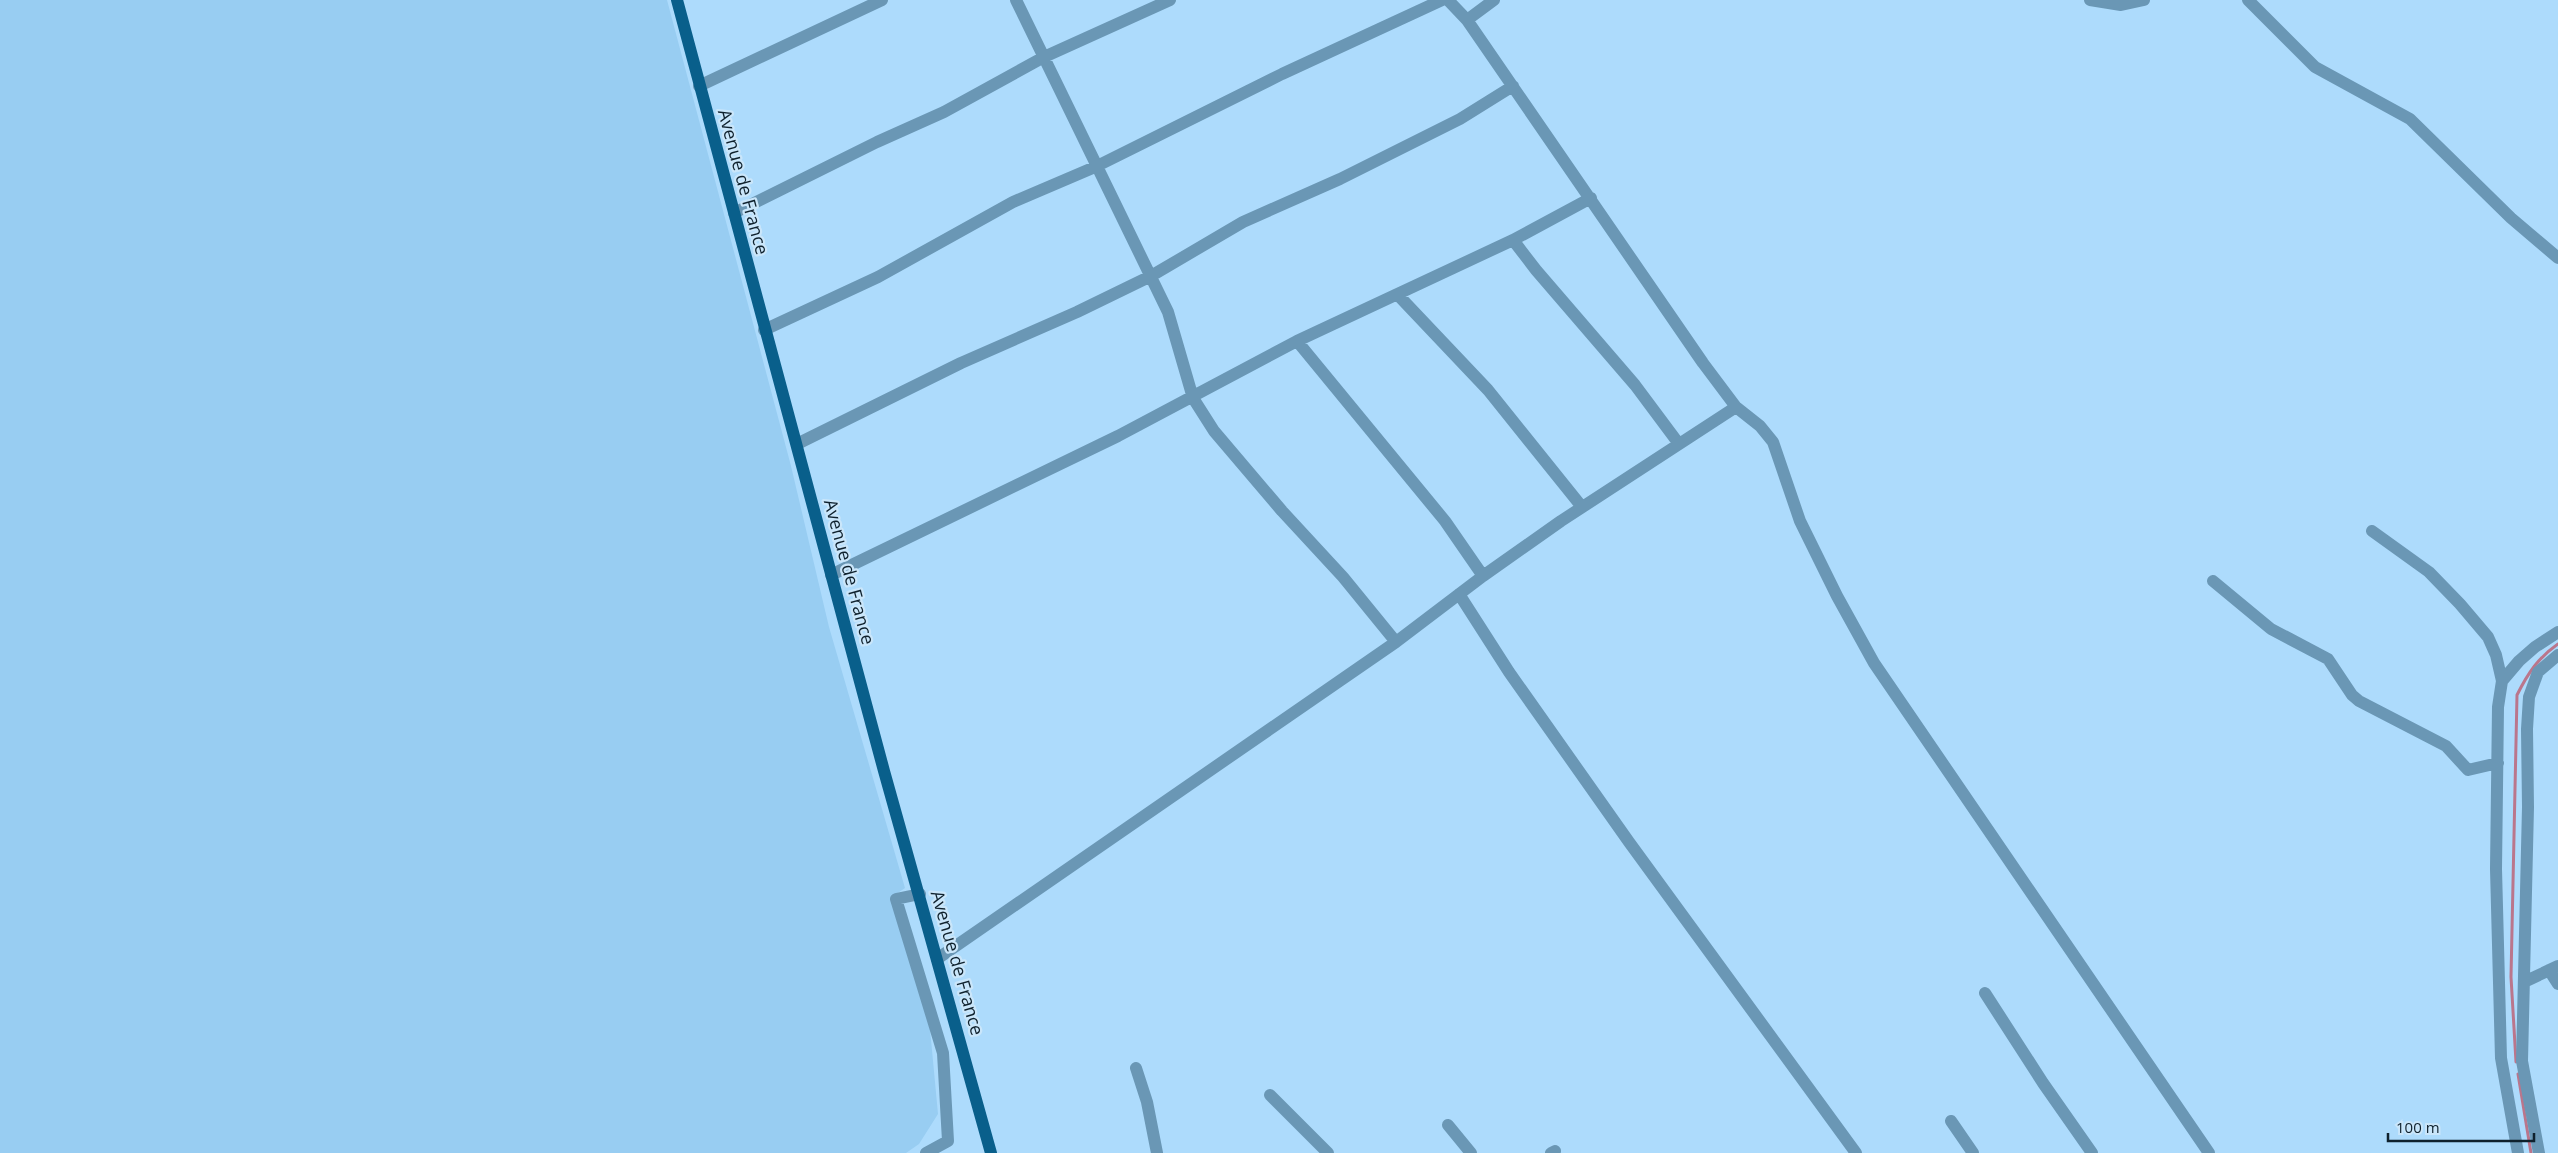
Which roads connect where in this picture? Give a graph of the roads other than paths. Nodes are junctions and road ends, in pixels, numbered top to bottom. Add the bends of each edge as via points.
1 (677, 0) edge
2 (882, 0) edge
3 (1016, 0) edge
4 (1170, 0) edge
5 (1442, 0) edge
6 (1448, 0) edge
7 (1494, 0) edge
8 (2090, 0) edge
9 (2144, 0) edge
10 (2248, 0) edge
11 (1467, 20) junction
12 (1044, 57) junction
13 (699, 86) junction
14 (1513, 86) junction
15 (1095, 167) junction
16 (1591, 198) junction
17 (734, 213) junction
18 (1513, 240) junction
19 (2558, 258) edge
20 (1151, 276) junction
21 (1398, 296) junction
22 (764, 330) junction
23 (1297, 341) junction
24 (1193, 398) junction
25 (1736, 407) junction
26 (797, 444) junction
27 (1678, 444) junction
28 (1582, 507) junction
29 (2372, 531) dead end
30 (831, 575) junction
31 (1483, 576) junction
32 (2214, 581) dead end
33 (1459, 594) junction
34 (2558, 632) edge
35 (1396, 642) junction
36 (2558, 656) edge
37 (2502, 681) junction
38 (2498, 763) junction
39 (920, 894) junction
40 (937, 959) junction
41 (2554, 968) edge
42 (2524, 982) junction
43 (2558, 984) edge
44 (1984, 993) dead end
45 (1136, 1068) dead end
46 (1270, 1095) dead end
47 (1951, 1121) dead end
48 (1448, 1125) dead end
49 (949, 1147) edge
50 (1463, 1151) edge
51 (926, 1153) edge
52 (991, 1153) edge
53 (1156, 1153) edge
54 (1328, 1153) edge
55 (1856, 1153) edge
56 (1973, 1153) edge
57 (2092, 1153) edge
58 (2209, 1153) edge
59 (2518, 1153) edge
60 (2539, 1153) edge

1 - 13 main road, Avenue de France
2 - 13 street
3 - 12 street
4 - 12 street
5 - 15 street via 1282,74
6 - 11 street
7 - 11 street
8 - 9 street via 2121,5
10 - 19 street via 2315,67 2410,119 2510,218
11 - 14 street
12 - 15 street
12 - 17 street via 944,112
13 - 17 main road, Avenue de France
14 - 16 street
14 - 20 street via 1460,120 1243,222
15 - 20 street
15 - 22 street via 1013,202 878,277
16 - 18 street
16 - 25 street via 1667,312
17 - 22 main road, Avenue de France
18 - 21 street
18 - 27 street via 1635,384
20 - 24 street via 1170,318
20 - 26 street via 961,362
21 - 23 street
21 - 28 street via 1488,390
22 - 26 main road, Avenue de France
23 - 24 street
23 - 31 street via 1445,521
24 - 30 street
24 - 35 street via 1214,431
25 - 27 street
25 - 58 street via 1760,426 1773,442 1800,521 1879,670
26 - 30 main road, Avenue de France
27 - 28 street
28 - 31 street
29 - 37 street via 2429,572 2460,604 2488,638
30 - 39 main road, Avenue de France
31 - 33 street
32 - 38 street via 2271,629 2328,659 2359,701 2446,746 2468,770
33 - 35 street
33 - 55 street via 1509,672 1623,834
34 - 37 street via 2535,646
35 - 40 street
36 - 42 street via 2538,672 2529,697
37 - 38 street via 2498,708
38 - 59 street via 2496,869 2501,1058
39 - 40 main road, Avenue de France
39 - 49 street via 896,899 943,1053
40 - 52 main road, Avenue de France
41 - 42 street
41 - 43 street
42 - 60 street via 2522,1062
44 - 57 street
45 - 53 street via 1147,1102
46 - 54 street
47 - 56 street
48 - 50 street
49 - 51 street

